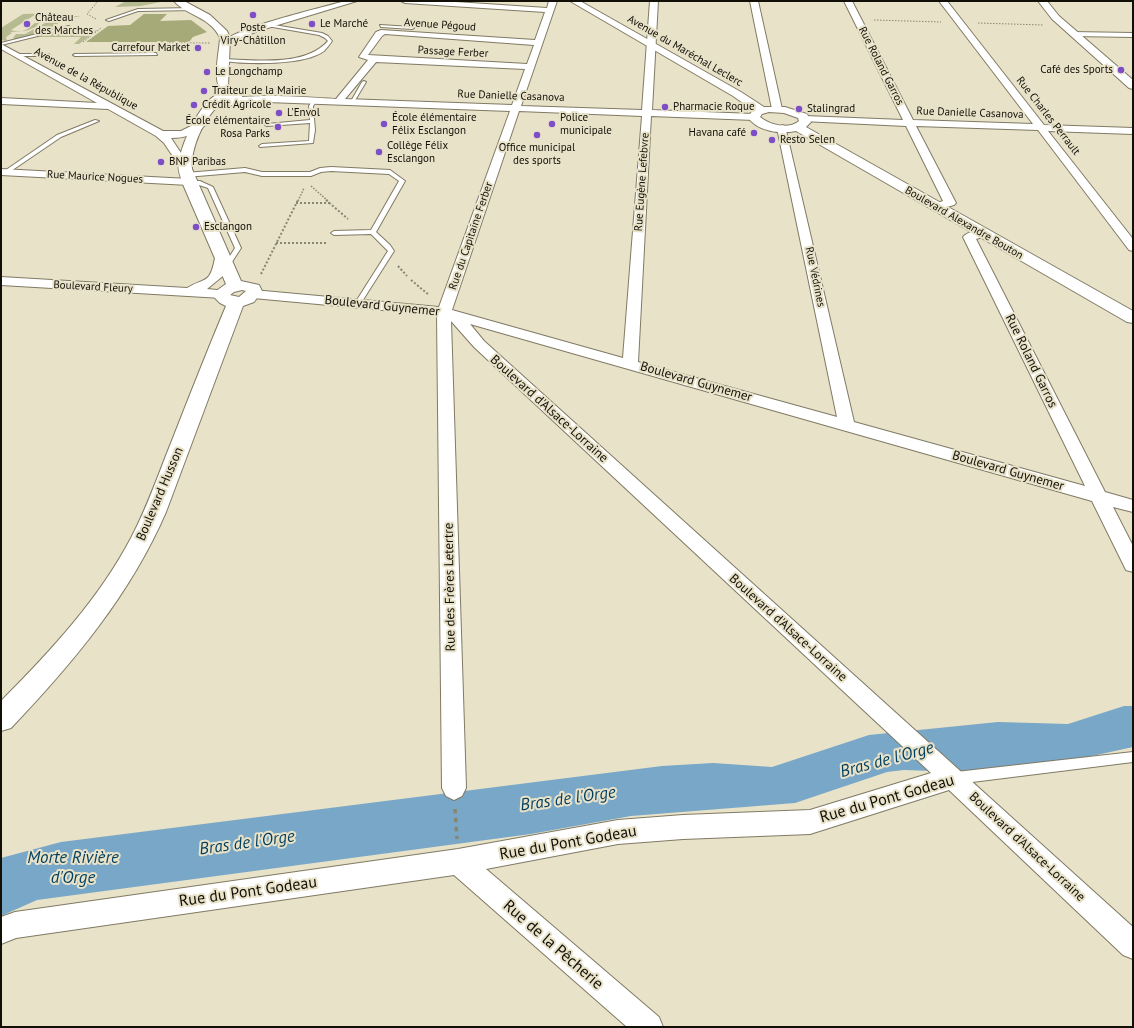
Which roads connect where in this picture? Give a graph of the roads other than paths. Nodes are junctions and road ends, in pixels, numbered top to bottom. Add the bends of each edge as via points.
1 (178, 1) edge
2 (352, 1) edge
3 (405, 1) edge
4 (553, 1) edge
5 (574, 1) edge
6 (654, 1) edge
7 (754, 1) edge
8 (848, 1) edge
9 (943, 1) edge
10 (1042, 1) edge
11 (482, 3) edge
12 (194, 9) junction
13 (550, 10) junction
14 (108, 20) dead end
15 (268, 25) junction
16 (381, 26) dead end
17 (69, 27) dead end
18 (412, 28) dead end
19 (222, 31) junction
20 (1074, 34) junction
21 (1133, 35) edge
22 (225, 42) junction
23 (538, 43) junction
24 (1, 45) edge
25 (651, 46) junction
26 (75, 54) dead end
27 (156, 54) dead end
28 (18, 55) junction
29 (48, 55) dead end
30 (374, 59) junction
31 (224, 60) junction
32 (531, 67) junction
33 (1124, 78) junction
34 (364, 82) dead end
35 (1133, 86) edge
36 (1133, 89) edge
37 (228, 99) junction
38 (315, 100) junction
39 (1, 101) edge
40 (339, 101) junction
41 (352, 102) junction
42 (110, 106) junction
43 (515, 108) junction
44 (778, 109) junction
45 (647, 113) junction
46 (758, 114) junction
47 (97, 121) dead end
48 (202, 121) junction
49 (311, 121) junction
50 (910, 123) junction
51 (267, 124) dead end
52 (795, 125) junction
53 (1042, 128) junction
54 (1133, 131) edge
55 (160, 134) junction
56 (262, 146) dead end
57 (4, 172) edge
58 (187, 173) junction
59 (936, 208) junction
60 (373, 232) junction
61 (334, 233) dead end
62 (982, 233) junction
63 (1133, 246) edge
64 (223, 262) junction
65 (1, 281) edge
66 (186, 292) junction
67 (239, 293) junction
68 (358, 303) junction
69 (444, 312) junction
70 (1133, 318) edge
71 (630, 364) junction
72 (847, 425) junction
73 (1098, 497) junction
74 (1133, 506) edge
75 (1133, 565) edge
76 (1, 719) edge
77 (1133, 757) edge
78 (953, 778) junction
79 (454, 788) road end
80 (458, 862) junction
81 (1, 931) edge
82 (1133, 945) edge
83 (649, 1027) edge

1 - 12 street
2 - 15 street
3 - 11 street
4 - 13 street, Rue du Capitaine Ferber
5 - 25 street, Avenue du Maréchal Leclerc
6 - 25 street, Rue Eugène Lefebvre
7 - 44 street
8 - 50 street, Rue Roland Garros
9 - 53 street, Rue Charles Perrault
10 - 20 street
11 - 13 street
12 - 14 lane via 138,10
12 - 19 street
13 - 23 street, Rue du Capitaine Ferber
15 - 19 street
15 - 22 street
15 - 31 lane via 279,29 318,32 327,36 330,41 320,51 291,59 270,62
16 - 18 lane
17 - 24 lane
19 - 22 street
20 - 21 street
20 - 33 street
22 - 31 street
23 - 30 street, Avenue Pégoud via 384,32 379,34 363,57
23 - 32 street, Rue du Capitaine Ferber
24 - 28 street, Avenue de la République
25 - 45 street, Rue Eugène Lefebvre
25 - 46 street, Avenue du Maréchal Leclerc via 737,94
26 - 27 lane
28 - 29 lane
28 - 42 street, Avenue de la République
30 - 32 street, Passage Ferber
30 - 40 street
31 - 37 street via 222,77
32 - 43 street, Rue du Capitaine Ferber
33 - 35 street
33 - 36 street
34 - 41 lane
37 - 38 street, Rue Danielle Casanova
37 - 48 street
38 - 40 street, Rue Danielle Casanova
38 - 49 lane via 311,106
39 - 42 street
40 - 41 street, Rue Danielle Casanova
41 - 43 street, Rue Danielle Casanova
42 - 55 street, Avenue de la République
43 - 45 street, Rue Danielle Casanova
43 - 69 street, Rue du Capitaine Ferber
44 - 46 street, Boulevard Alexandre Bouton
44 - 52 street, Boulevard Alexandre Bouton via 793,111 803,116
45 - 46 street, Rue Danielle Casanova
45 - 71 street, Rue Eugène Lefebvre
46 - 52 street, Avenue du Maréchal Leclerc via 762,124
47 - 57 lane via 59,136
48 - 55 street via 196,129 185,134
48 - 58 street
49 - 51 lane
49 - 56 lane via 311,142
50 - 52 street, Rue Danielle Casanova
50 - 53 street, Rue Danielle Casanova
50 - 59 street, Rue Roland Garros via 950,203
52 - 59 street, Boulevard Alexandre Bouton
52 - 72 street, Rue Védrines
53 - 54 street, Rue Danielle Casanova
53 - 63 street, Rue Charles Perrault
55 - 58 street via 168,140
57 - 58 street, Rue Maurice Nogues
58 - 60 lane via 245,170 262,174 311,174 331,169 390,172 402,181
58 - 64 street
59 - 62 street, Boulevard Alexandre Bouton
60 - 61 lane
60 - 68 lane via 391,251
62 - 70 street, Boulevard Alexandre Bouton
62 - 73 street, Rue Roland Garros via 970,237
64 - 66 street, Boulevard Fleury via 218,276 213,281
64 - 67 street
65 - 66 street, Boulevard Fleury
66 - 67 street, Boulevard Fleury
67 - 68 street, Boulevard Guynemer
67 - 76 street, Boulevard Husson via 154,514 135,552 110,592 75,638
68 - 69 street, Boulevard Guynemer
69 - 71 street, Boulevard Guynemer
69 - 78 street, Boulevard d'Alsace-Lorraine via 459,319 479,344
69 - 79 street, Rue des Frères Letertre
71 - 72 street, Boulevard Guynemer
72 - 73 street, Boulevard Guynemer
73 - 74 street, Boulevard Guynemer
73 - 75 street
77 - 78 lane, Rue du Pont Godeau
78 - 80 street, Rue du Pont Godeau via 810,822 683,826 618,832
78 - 82 street, Boulevard d'Alsace-Lorraine
80 - 81 street, Rue du Pont Godeau via 15,925
80 - 83 street, Rue de la Pêcherie

